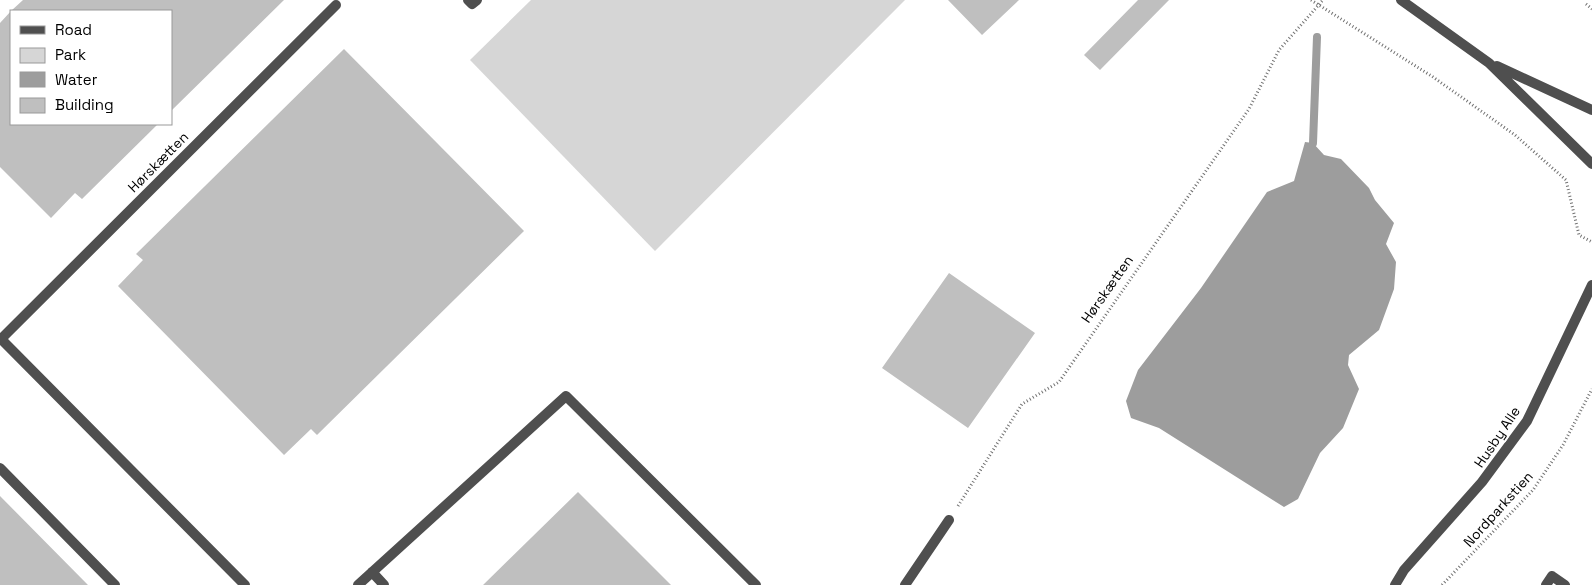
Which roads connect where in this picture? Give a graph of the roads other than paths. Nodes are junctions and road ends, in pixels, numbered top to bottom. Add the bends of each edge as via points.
1 (468, 0) edge
2 (477, 0) edge
3 (1401, 0) edge
4 (336, 6) dead end
5 (1489, 63) junction
6 (1592, 110) edge
7 (1592, 164) edge
8 (1592, 285) edge
9 (0, 339) edge
10 (0, 468) edge
11 (950, 520) road end
12 (372, 572) junction
13 (114, 585) edge
14 (245, 585) edge
15 (358, 585) edge
16 (384, 585) edge
17 (756, 585) edge
18 (905, 585) edge
19 (1395, 585) edge
20 (1546, 585) edge
21 (1565, 585) edge

1 - 2 street via 472,4
3 - 5 street
4 - 9 street, Hørskætten
5 - 6 street
5 - 7 street
8 - 19 street, Husby Alle via 1527,420 1482,482 1404,570
9 - 14 street, Hørskætten
10 - 13 street
11 - 18 street
12 - 15 street
12 - 16 street
12 - 17 street via 566,396
20 - 21 street via 1552,576

